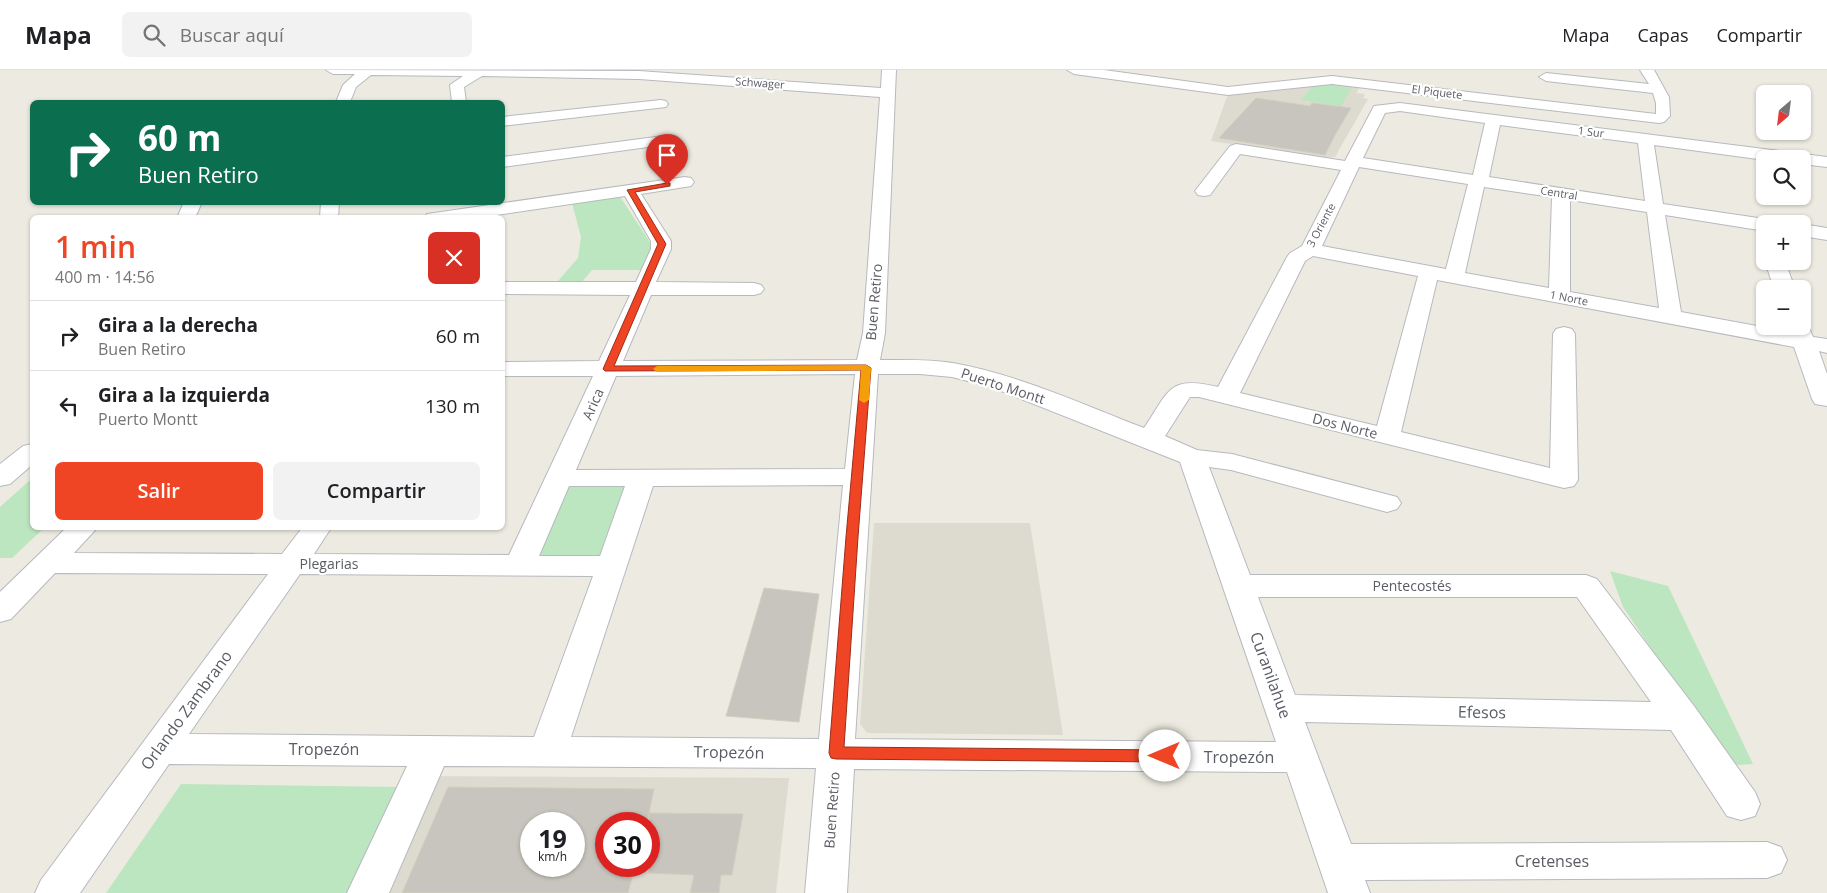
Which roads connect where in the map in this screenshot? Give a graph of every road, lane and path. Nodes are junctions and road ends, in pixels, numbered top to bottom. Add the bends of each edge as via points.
1 (333, 70) edge
2 (369, 70) edge
3 (889, 70) edge
4 (1074, 70) edge
5 (1647, 70) edge
6 (481, 71) edge
7 (562, 72) edge
8 (643, 73) edge
9 (1546, 77) dead end
10 (1659, 88) junction
11 (887, 93) junction
12 (344, 100) edge
13 (459, 100) edge
14 (661, 104) dead end
15 (1386, 107) joint
16 (1630, 117) junction
17 (1493, 120) junction
18 (505, 122) edge
19 (1638, 138) junction
20 (670, 140) dead end
21 (1756, 154) edge
22 (1811, 161) edge
23 (505, 162) edge
24 (1827, 162) edge
25 (1352, 164) junction
26 (1480, 181) junction
27 (685, 182) dead end
28 (630, 190) junction
29 (1204, 191) dead end
30 (1561, 193) junction
31 (505, 204) edge
32 (496, 205) edge
33 (478, 207) edge
34 (1654, 208) junction
35 (446, 215) edge
36 (1756, 227) edge
37 (1811, 231) edge
38 (1827, 234) edge
39 (1310, 250) junction
40 (1429, 272) junction
41 (1454, 276) junction
42 (505, 288) edge
43 (644, 288) junction
44 (754, 289) dead end
45 (1559, 296) junction
46 (1671, 317) junction
47 (1756, 328) edge
48 (1564, 334) dead end
49 (1801, 335) edge
50 (1803, 335) edge
51 (1827, 346) edge
52 (866, 368) junction
53 (505, 369) edge
54 (608, 369) junction
55 (1226, 396) junction
56 (1824, 399) dead end
57 (1387, 436) junction
58 (1150, 439) junction
59 (30, 454) edge
60 (1192, 457) junction
61 (857, 477) junction
62 (0, 478) edge
63 (560, 478) junction
64 (642, 478) junction
65 (1388, 503) dead end
66 (80, 530) edge
67 (316, 530) edge
68 (47, 563) junction
69 (291, 564) junction
70 (520, 565) junction
71 (612, 566) junction
72 (1239, 586) junction
73 (0, 611) edge
74 (1283, 708) junction
75 (1681, 716) junction
76 (159, 749) junction
77 (433, 750) junction
78 (548, 750) junction
79 (836, 753) junction
80 (1300, 757) junction
81 (1741, 804) dead end
82 (1767, 860) dead end
83 (1343, 878) edge
84 (56, 893) edge
85 (368, 893) edge
86 (826, 893) edge

1 - 2 street, Schwager
2 - 6 street, Schwager
2 - 12 street via 350,85
3 - 11 street, Buen Retiro
4 - 16 street, El Piquete via 1217,83 1242,90 1325,79 1397,81
5 - 10 street
6 - 7 street, Schwager
6 - 13 street via 457,85
7 - 8 street, Schwager
8 - 11 street, Schwager
9 - 10 street
10 - 16 street, El Piquete via 1663,116 1659,119
11 - 52 street, Buen Retiro via 874,332
14 - 18 street
15 - 17 street, 1 Sur
15 - 25 street, 3 Oriente via 1378,110
16 - 19 street
17 - 19 street, 1 Sur
17 - 26 street
19 - 21 street, 1 Sur
19 - 34 street
20 - 23 street
22 - 24 street
25 - 26 street, Central
25 - 29 street, Central via 1236,148
25 - 39 street, 3 Oriente
26 - 30 street, Central
26 - 41 street via 1475,186
27 - 28 street
28 - 31 street
28 - 43 street, Arica via 662,244
30 - 34 street, Central
30 - 45 street
32 - 33 street
33 - 35 street
34 - 36 street, Central
34 - 46 street
37 - 38 street
39 - 40 street, 1 Norte
39 - 55 street, 3 Oriente via 1297,257
40 - 41 street, 1 Norte
40 - 57 street
41 - 45 street, 1 Norte
42 - 43 street
43 - 44 street
43 - 54 street, Arica
45 - 46 street, 1 Norte
46 - 47 street, 1 Norte
48 - 57 street, Dos Norte via 1564,480
49 - 56 street
50 - 51 street, 1 Norte
52 - 54 street, Puerto Montt
52 - 58 street, Puerto Montt via 937,368 982,377
52 - 61 street, Buen Retiro
53 - 54 street, Puerto Montt
54 - 63 street, Arica
55 - 57 street, Dos Norte
55 - 58 street, Dos Norte via 1188,389 1181,392
58 - 60 street, Puerto Montt
59 - 62 street
60 - 65 street, Puerto Montt via 1232,462
60 - 72 street, Curanilahue
61 - 64 street
61 - 79 street, Buen Retiro
63 - 64 street
63 - 70 street, Arica
64 - 71 street
66 - 68 street
67 - 69 street, Orlando Zambrano
68 - 69 street, Plegarias
68 - 73 street
69 - 70 street, Plegarias
69 - 76 street, Orlando Zambrano
70 - 71 street, Plegarias
71 - 78 street
72 - 74 street, Curanilahue
72 - 75 street, Pentecostés via 1586,586
74 - 75 street, Efesos
74 - 80 street, Curanilahue
75 - 81 street
76 - 77 street, Tropezón
76 - 84 street, Orlando Zambrano
77 - 78 street, Tropezón
77 - 85 street
78 - 79 street, Tropezón
79 - 80 street, Tropezón
79 - 86 street, Buen Retiro
80 - 83 street, Curanilahue
82 - 83 street, Cretenses

